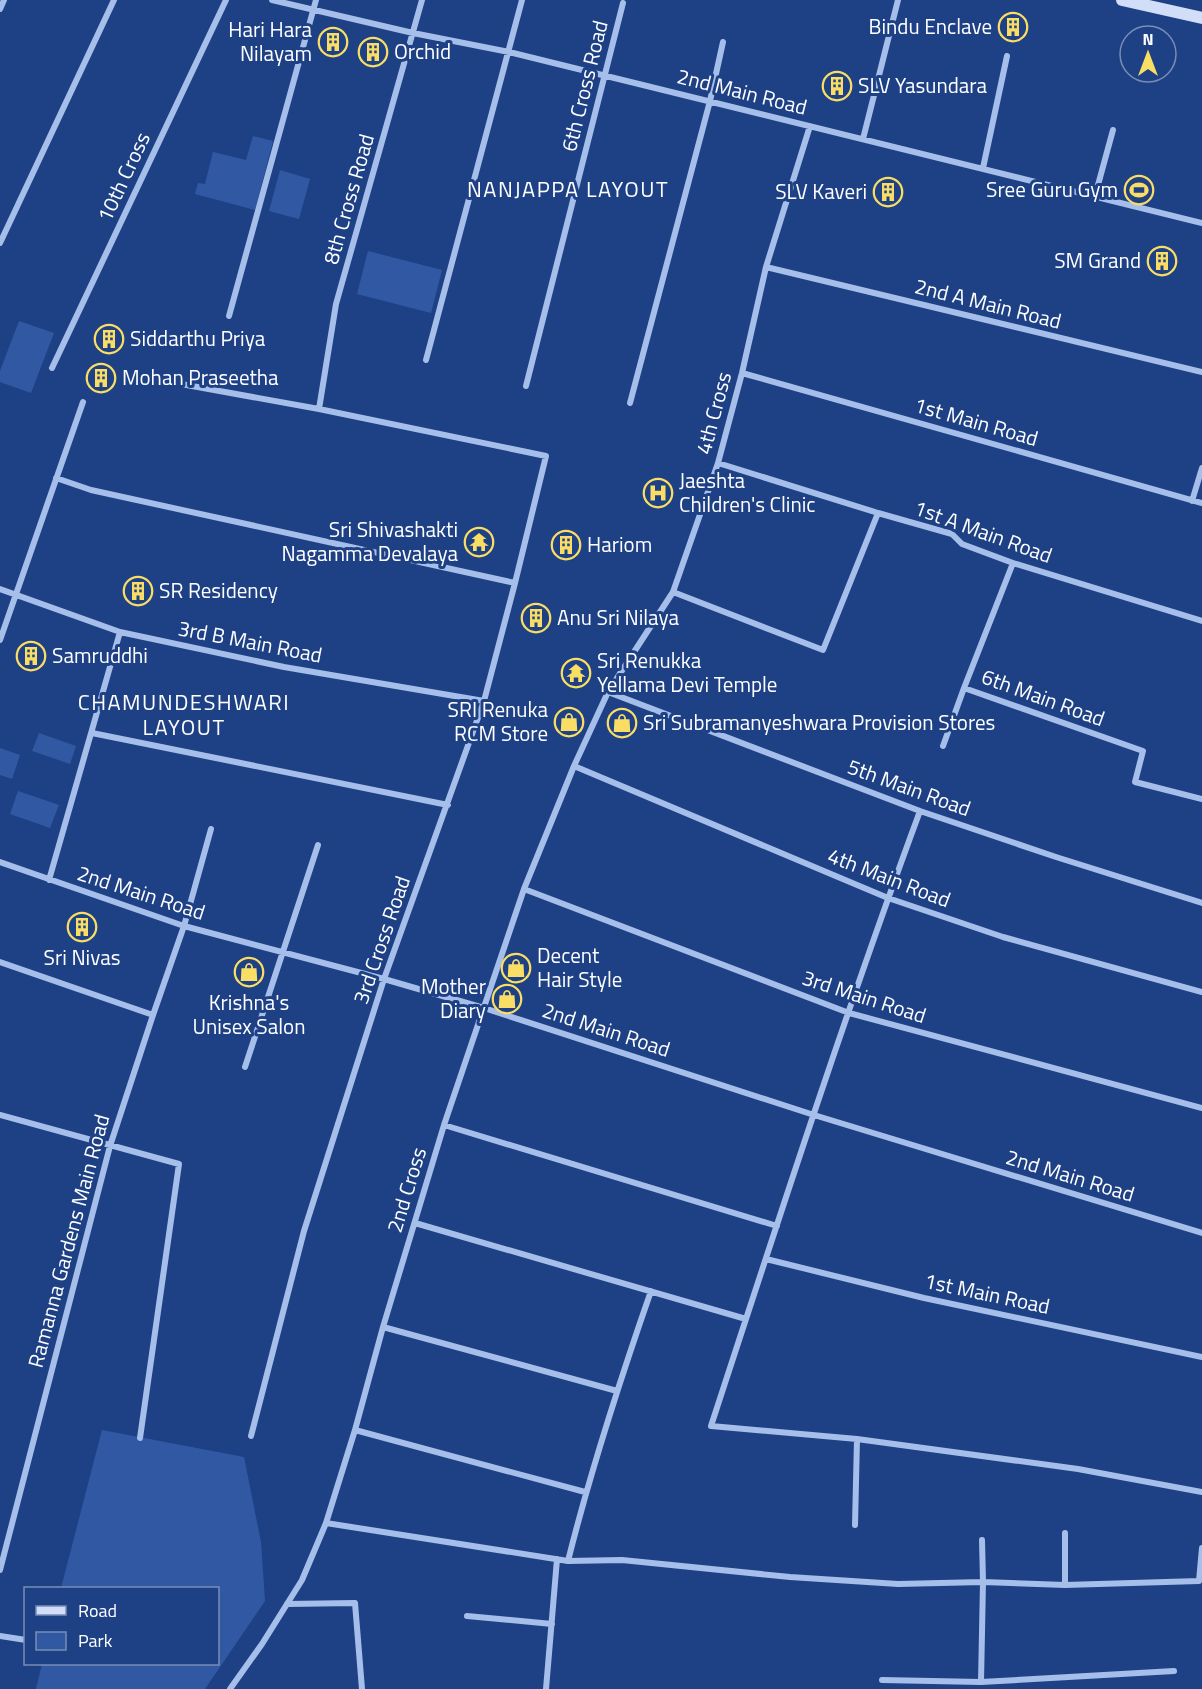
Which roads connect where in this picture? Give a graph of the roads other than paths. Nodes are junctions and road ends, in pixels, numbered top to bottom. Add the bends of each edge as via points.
1 (4, 0) edge
2 (114, 0) edge
3 (226, 0) edge
4 (272, 0) edge
5 (316, 0) edge
6 (422, 0) edge
7 (522, 0) edge
8 (898, 0) edge
9 (1122, 0) edge
10 (623, 3) dead end
11 (0, 9) edge
12 (314, 11) junction
13 (1202, 18) edge
14 (412, 33) junction
15 (723, 42) dead end
16 (509, 52) junction
17 (1007, 56) dead end
18 (605, 75) junction
19 (710, 101) junction
20 (810, 126) junction
21 (1113, 130) dead end
22 (863, 139) junction
23 (983, 168) junction
24 (1095, 196) junction
25 (1202, 223) edge
26 (0, 243) edge
27 (766, 267) junction
28 (230, 316) dead end
29 (426, 360) dead end
30 (51, 368) dead end
31 (1202, 372) edge
32 (742, 373) junction
33 (181, 384) dead end
34 (526, 386) dead end
35 (83, 402) dead end
36 (630, 403) dead end
37 (319, 409) junction
38 (718, 463) junction
39 (1202, 468) edge
40 (56, 478) junction
41 (1192, 501) junction
42 (1202, 503) edge
43 (878, 513) junction
44 (1013, 563) junction
45 (515, 583) junction
46 (0, 589) edge
47 (673, 592) junction
48 (15, 595) junction
49 (1202, 621) edge
50 (120, 632) junction
51 (0, 640) edge
52 (964, 688) junction
53 (608, 692) junction
54 (484, 701) junction
55 (92, 733) junction
56 (943, 746) dead end
57 (573, 766) junction
58 (1202, 799) edge
59 (447, 805) junction
60 (920, 811) junction
61 (211, 829) dead end
62 (318, 845) dead end
63 (0, 862) edge
64 (49, 880) junction
65 (524, 889) junction
66 (888, 898) junction
67 (1202, 903) edge
68 (184, 926) junction
69 (282, 952) junction
70 (0, 962) edge
71 (384, 979) junction
72 (1202, 992) edge
73 (484, 1008) junction
74 (849, 1013) junction
75 (153, 1015) junction
76 (245, 1066) dead end
77 (1202, 1108) edge
78 (0, 1115) edge
79 (814, 1115) junction
80 (444, 1125) junction
81 (110, 1146) junction
82 (415, 1223) junction
83 (777, 1226) junction
84 (1202, 1233) edge
85 (766, 1259) junction
86 (651, 1292) junction
87 (746, 1319) junction
88 (384, 1327) junction
89 (1202, 1357) edge
90 (617, 1391) junction
91 (356, 1430) junction
92 (251, 1436) dead end
93 (140, 1438) dead end
94 (857, 1439) junction
95 (585, 1492) junction
96 (1202, 1492) edge
97 (326, 1523) junction
98 (855, 1524) dead end
99 (1065, 1533) dead end
100 (982, 1540) dead end
101 (1202, 1548) edge
102 (557, 1559) junction
103 (568, 1560) junction
104 (0, 1570) edge
105 (983, 1582) junction
106 (1065, 1585) junction
107 (286, 1604) junction
108 (466, 1616) dead end
109 (552, 1624) junction
110 (0, 1636) edge
111 (24, 1640) edge
112 (1174, 1671) dead end
113 (882, 1680) dead end
114 (981, 1682) junction
115 (230, 1689) edge
116 (362, 1689) edge
117 (546, 1689) edge

1 - 11 street
2 - 26 street
3 - 30 street, 10th Cross
4 - 12 street, 2nd Main Road
5 - 12 street
6 - 14 street, 8th Cross Road
7 - 16 street
8 - 22 street
9 - 13 main road
10 - 18 street, 6th Cross Road
12 - 14 street, 2nd Main Road
12 - 28 street
14 - 16 street, 2nd Main Road
14 - 37 street, 8th Cross Road via 336,304
15 - 19 street
16 - 18 street, 2nd Main Road
16 - 29 street
17 - 23 street
18 - 19 street, 2nd Main Road
18 - 34 street, 6th Cross Road
19 - 20 street, 2nd Main Road
19 - 36 street
20 - 22 street, 2nd Main Road
20 - 27 street, 4th Cross
21 - 24 street
22 - 23 street, 2nd Main Road
23 - 24 street, 2nd Main Road
24 - 25 street, 2nd Main Road
27 - 31 street, 2nd A Main Road
27 - 32 street, 4th Cross
32 - 38 street, 4th Cross
32 - 41 street, 1st Main Road
33 - 37 street
35 - 40 street
37 - 45 street, 3rd Cross Road via 546,456
38 - 43 street, 1st A Main Road
38 - 47 street, 4th Cross
39 - 41 street
40 - 45 street via 91,490
40 - 48 street
41 - 42 street, 1st Main Road
43 - 44 street, 1st A Main Road via 952,534 962,544
43 - 47 street via 824,650
44 - 49 street, 1st A Main Road
44 - 52 street, 6th Main Road
45 - 54 street, 3rd Cross Road
46 - 48 street
47 - 53 street, 4th Cross
48 - 50 street, 3rd B Main Road
48 - 51 street
50 - 54 street, 3rd B Main Road via 284,667
50 - 55 street
52 - 56 street
52 - 58 street, 6th Main Road via 1143,751 1135,782
53 - 57 street, 2nd Cross
53 - 60 street, 5th Main Road
54 - 59 street, 3rd Cross Road
55 - 59 street
55 - 64 street
57 - 65 street, 2nd Cross
57 - 66 street, 4th Main Road
59 - 71 street, 3rd Cross Road
60 - 66 street
60 - 67 street, 5th Main Road
61 - 68 street, Ramanna Gardens Main Road
62 - 69 street
63 - 64 street, 2nd Main Road
64 - 68 street, 2nd Main Road
65 - 73 street, 2nd Cross
65 - 74 street, 3rd Main Road
66 - 72 street, 4th Main Road via 1003,937
66 - 74 street
68 - 69 street, 2nd Main Road
68 - 75 street, Ramanna Gardens Main Road
69 - 71 street, 2nd Main Road
69 - 76 street
70 - 75 street
71 - 73 street, 2nd Main Road
71 - 92 street, 3rd Cross Road via 303,1231
73 - 79 street, 2nd Main Road
73 - 80 street, 2nd Cross
74 - 77 street, 3rd Main Road
74 - 79 street
75 - 81 street, Ramanna Gardens Main Road
78 - 81 street
79 - 83 street
79 - 84 street, 2nd Main Road
80 - 82 street, 2nd Cross
80 - 83 street
81 - 93 street via 178,1164
81 - 104 street, Ramanna Gardens Main Road
82 - 86 street
82 - 88 street, 2nd Cross
83 - 85 street
85 - 87 street
85 - 89 street, 1st Main Road via 924,1298
86 - 87 street
86 - 90 street
87 - 94 street via 711,1426
88 - 90 street
88 - 91 street, 2nd Cross
90 - 95 street
91 - 95 street
91 - 97 street, 2nd Cross
94 - 96 street via 1078,1469
94 - 98 street
95 - 103 street
97 - 102 street
97 - 107 street, 2nd Cross via 302,1580
99 - 106 street
100 - 105 street
101 - 106 street via 1199,1581
102 - 103 street
102 - 109 street
103 - 105 street via 622,1560 898,1584
105 - 106 street
105 - 114 street
107 - 115 street, 2nd Cross
107 - 116 street via 356,1603
108 - 109 street
109 - 117 street
110 - 111 street
112 - 114 street
113 - 114 street

